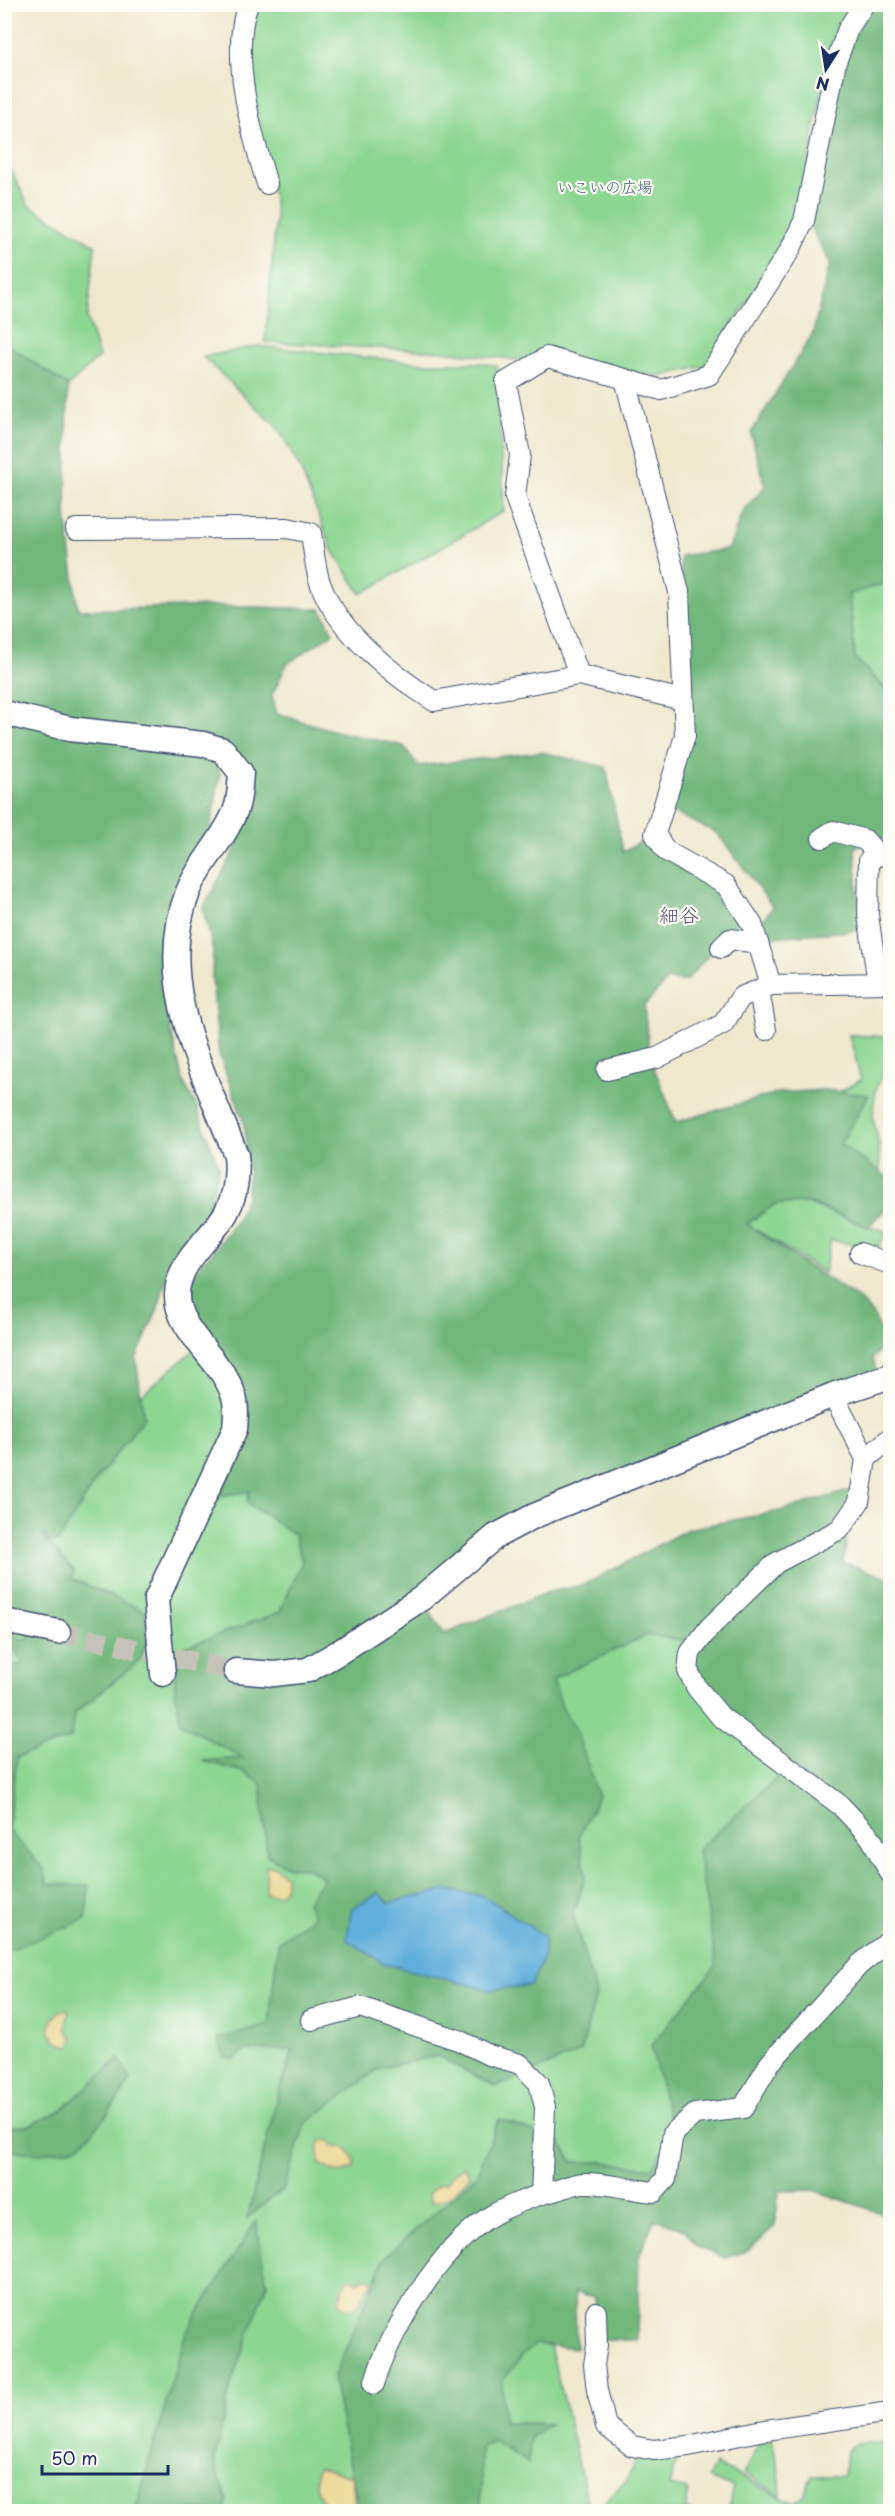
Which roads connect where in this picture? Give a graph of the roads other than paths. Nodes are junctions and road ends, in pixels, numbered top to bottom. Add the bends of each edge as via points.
1 (248, 4) edge
2 (864, 4) edge
3 (267, 184) dead end
4 (625, 379) junction
5 (76, 529) dead end
6 (579, 675) junction
7 (682, 700) junction
8 (4, 713) edge
9 (822, 838) dead end
10 (884, 855) edge
11 (758, 943) junction
12 (721, 948) dead end
13 (884, 983) edge
14 (765, 988) junction
15 (766, 1030) dead end
16 (607, 1070) dead end
17 (860, 1253) dead end
18 (891, 1264) edge
19 (891, 1376) edge
20 (833, 1395) junction
21 (891, 1438) edge
22 (866, 1459) junction
23 (4, 1621) edge
24 (58, 1632) tunnel mouth
25 (236, 1671) tunnel mouth
26 (163, 1674) dead end
27 (891, 1873) edge
28 (891, 1940) edge
29 (311, 2020) dead end
30 (541, 2194) junction
31 (596, 2312) dead end
32 (374, 2384) dead end
33 (891, 2412) edge

1 - 3 street via 240,42 244,88
2 - 4 street via 848,29 836,62 804,221 790,250 709,375 661,390
4 - 6 street via 547,357 506,382 520,455 515,497
4 - 7 street via 679,592
5 - 6 street via 287,528 311,533 321,587 338,618 393,674 434,701
6 - 7 street
7 - 11 street via 685,736 655,834 666,851 726,885 752,924
8 - 26 street via 70,729 203,744 223,750 241,773 237,808 188,891 178,924 177,972 185,1026 237,1155 238,1177 226,1213 181,1272 176,1296 183,1318 225,1376 234,1397 235,1429 156,1600
9 - 10 street via 833,831 865,840
10 - 13 street via 869,860 868,915
11 - 12 street via 730,939
11 - 14 street
13 - 14 street
14 - 15 street
14 - 16 street via 741,997 723,1024 657,1058
17 - 18 street
19 - 20 street
20 - 22 street
20 - 25 street via 524,1521 496,1536 422,1598 308,1670 274,1674
21 - 22 street
22 - 27 street via 859,1502 840,1529 776,1563 709,1628 690,1653 688,1671 721,1717 840,1805 870,1838
23 - 24 street
28 - 30 street via 859,1965 770,2063 743,2108 695,2114 673,2133 666,2179 654,2193 584,2183
29 - 30 street via 360,2007 520,2064 539,2082 545,2107
30 - 32 street via 488,2218 444,2260 400,2324 383,2355
31 - 33 street via 594,2365 606,2426 632,2446 654,2450 688,2446 759,2431

